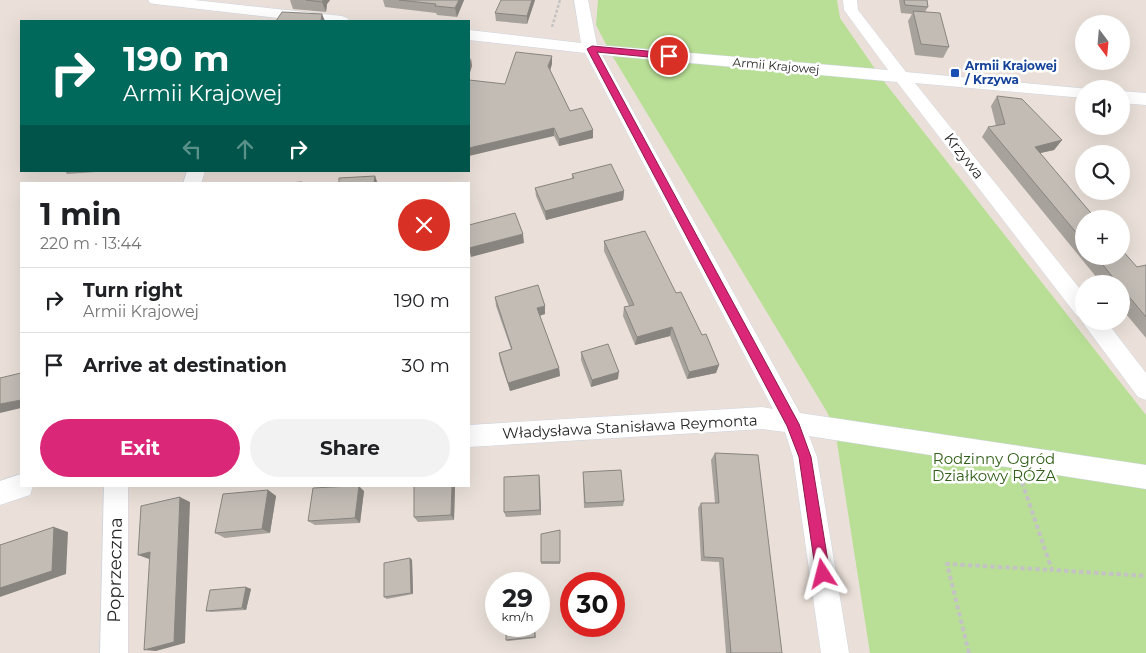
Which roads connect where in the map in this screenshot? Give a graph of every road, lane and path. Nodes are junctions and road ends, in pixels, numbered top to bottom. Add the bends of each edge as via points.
1 (155, 0) edge
2 (560, 0) edge
3 (581, 0) edge
4 (850, 0) edge
5 (246, 16) edge
6 (323, 20) edge
7 (552, 28) dead end
8 (470, 35) edge
9 (592, 49) junction
10 (902, 77) junction
11 (1075, 93) edge
12 (1130, 98) edge
13 (1146, 99) edge
14 (1075, 298) edge
15 (1100, 330) edge
16 (1146, 390) edge
17 (793, 424) junction
18 (470, 436) edge
19 (1013, 458) junction
20 (1146, 477) edge
21 (20, 486) edge
22 (116, 487) edge
23 (0, 493) edge
24 (1052, 570) junction
25 (1146, 576) edge
26 (114, 653) edge
27 (835, 653) edge
28 (969, 653) edge

1 - 5 street
2 - 7 path
3 - 9 street via 586,38
4 - 10 street, Krzywa via 851,10
5 - 6 street
8 - 9 street, Armii Krajowej
9 - 10 street, Armii Krajowej
9 - 17 street
10 - 11 street, Armii Krajowej
10 - 14 street, Krzywa
12 - 13 street
15 - 16 street
17 - 18 street, Władysława Stanisława Reymonta via 762,418
17 - 19 street, Władysława Stanisława Reymonta
17 - 27 street via 805,457
19 - 20 street, Władysława Stanisława Reymonta
19 - 24 path
21 - 23 street
22 - 26 street, Poprzeczna
24 - 25 path
24 - 28 path via 947,564

